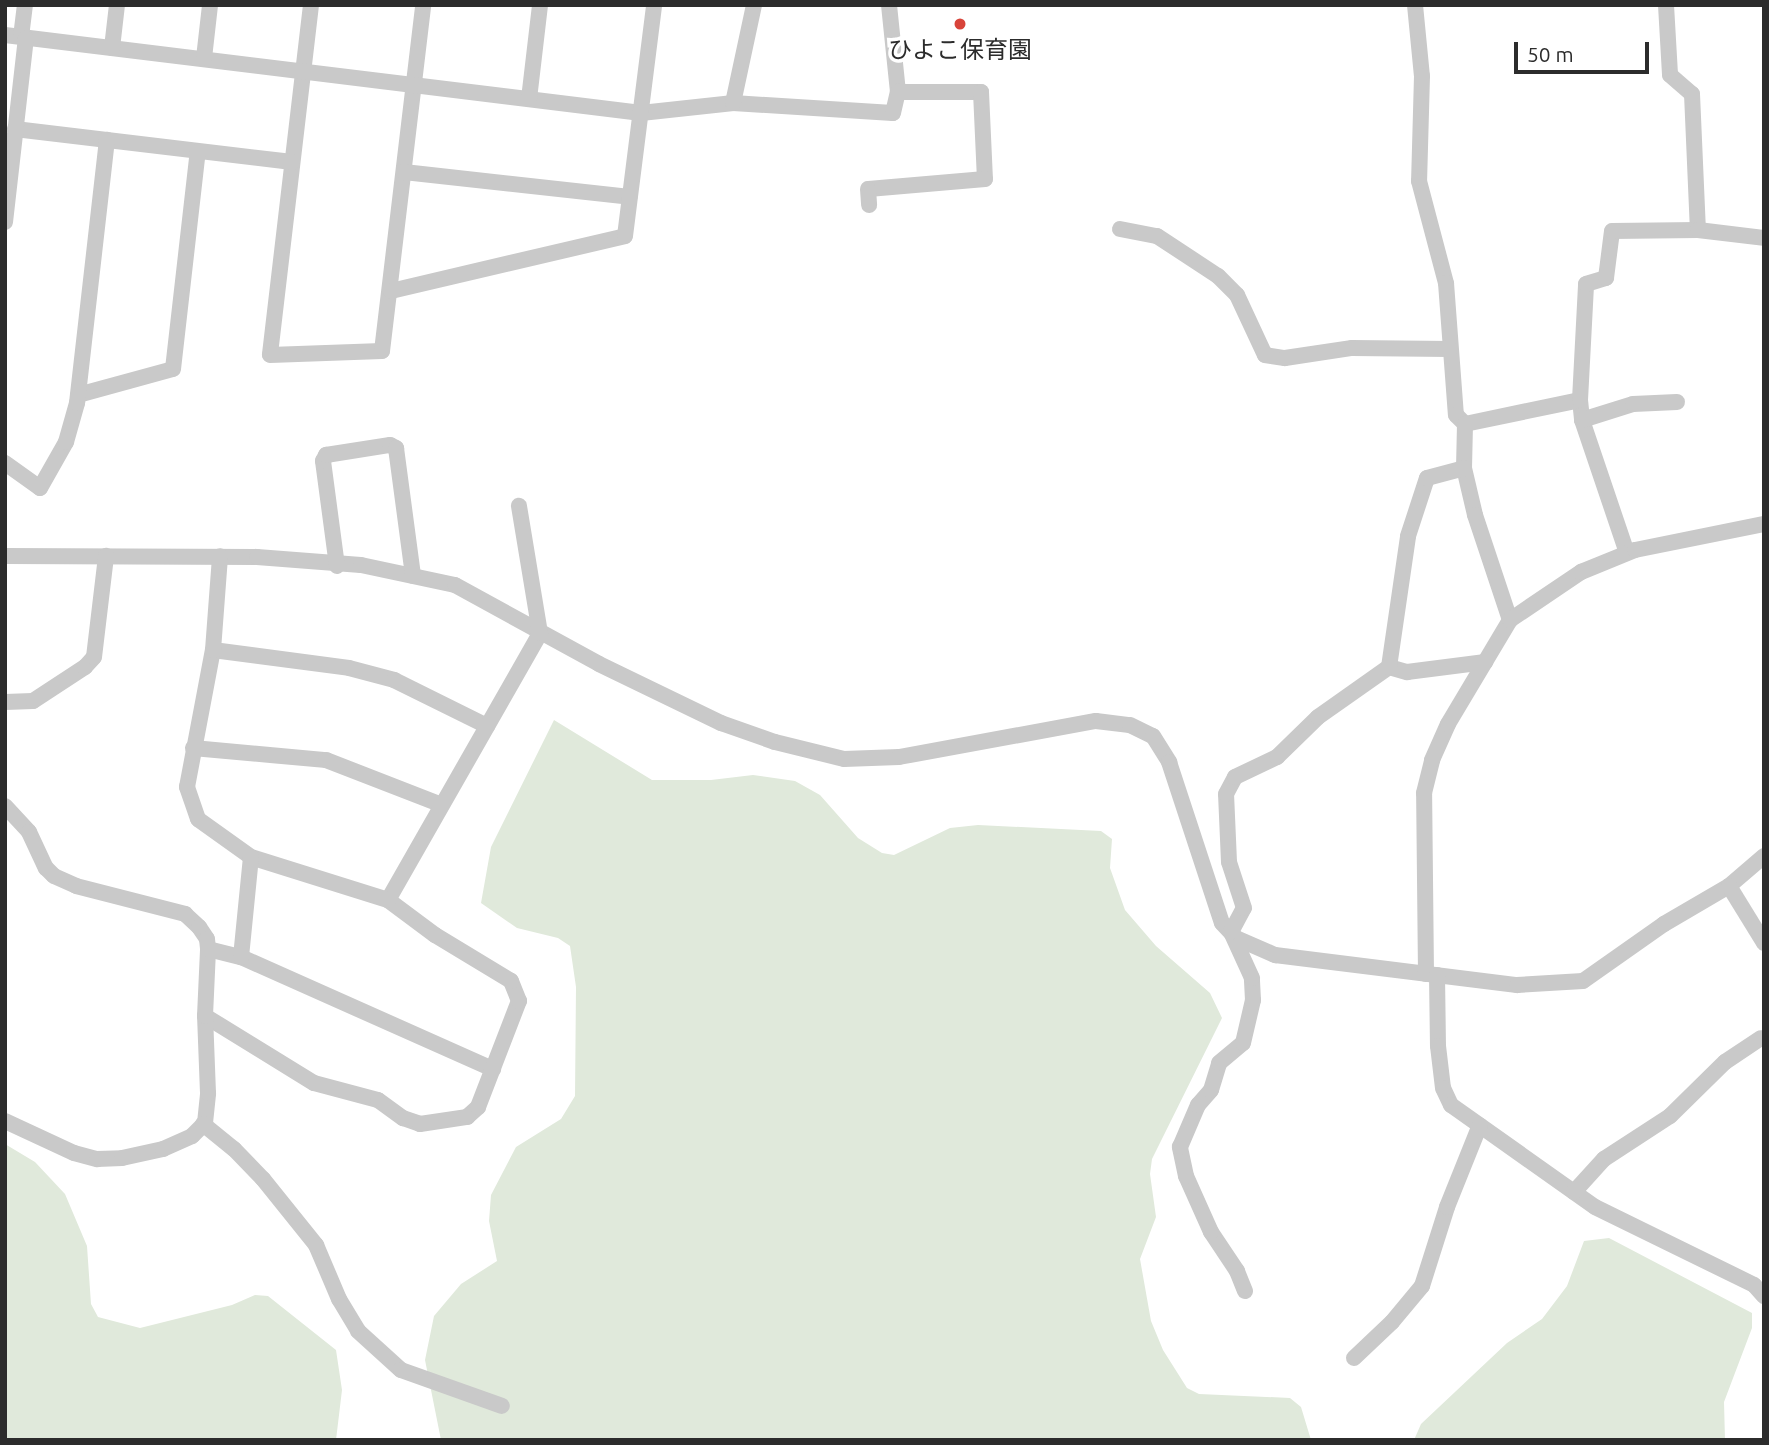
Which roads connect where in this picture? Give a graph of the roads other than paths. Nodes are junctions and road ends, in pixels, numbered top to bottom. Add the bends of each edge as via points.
1 (25, 5) edge
2 (117, 5) edge
3 (210, 5) edge
4 (311, 5) edge
5 (423, 5) edge
6 (540, 5) edge
7 (654, 5) edge
8 (754, 5) edge
9 (889, 5) edge
10 (1415, 5) edge
11 (1666, 5) edge
12 (18, 37) edge
13 (112, 48) junction
14 (204, 58) junction
15 (304, 71) junction
16 (414, 86) junction
17 (898, 92) junction
18 (529, 99) junction
19 (733, 103) junction
20 (641, 113) junction
21 (15, 129) junction
22 (107, 140) junction
23 (198, 151) junction
24 (292, 162) junction
25 (404, 172) junction
26 (630, 197) junction
27 (869, 205) dead end
28 (5, 222) edge
29 (1120, 229) dead end
30 (1698, 230) junction
31 (1764, 238) edge
32 (391, 291) junction
33 (1450, 348) junction
34 (78, 395) junction
35 (1580, 400) junction
36 (1677, 402) dead end
37 (1582, 420) junction
38 (1465, 424) junction
39 (5, 463) edge
40 (1464, 468) junction
41 (519, 506) dead end
42 (1764, 524) edge
43 (1626, 553) junction
44 (5, 556) edge
45 (106, 556) junction
46 (220, 556) junction
47 (337, 566) junction
48 (413, 576) junction
49 (1510, 620) junction
50 (540, 633) junction
51 (212, 650) junction
52 (1485, 662) junction
53 (1389, 667) junction
54 (5, 702) edge
55 (487, 726) junction
56 (193, 748) junction
57 (442, 805) junction
58 (5, 806) edge
59 (1764, 856) edge
60 (251, 857) junction
61 (1729, 886) junction
62 (388, 900) junction
63 (1231, 932) junction
64 (1764, 943) edge
65 (208, 949) junction
66 (242, 957) junction
67 (1432, 974) junction
68 (205, 1016) junction
69 (1763, 1038) edge
70 (493, 1069) junction
71 (5, 1121) edge
72 (203, 1124) junction
73 (1480, 1125) junction
74 (1574, 1192) junction
75 (1245, 1291) dead end
76 (1764, 1296) edge
77 (1354, 1358) dead end
78 (502, 1406) dead end

1 - 12 street
2 - 13 street
3 - 14 street
4 - 15 street
5 - 16 street
6 - 18 street
7 - 20 street
8 - 19 street
9 - 17 street
10 - 33 street via 1422,76 1419,181 1446,284
11 - 30 street via 1670,75 1692,94
12 - 13 street
12 - 21 street
13 - 14 street
14 - 15 street
15 - 16 street
15 - 24 street
16 - 18 street
16 - 25 street
17 - 19 street via 892,113
17 - 27 street via 981,92 985,179 868,189
18 - 20 street
19 - 20 street
20 - 26 street
21 - 22 street
21 - 28 street
22 - 23 street
22 - 34 street
23 - 24 street
23 - 34 street via 173,369
24 - 32 street via 270,355 382,351
25 - 26 street
25 - 32 street
26 - 32 street via 625,236
29 - 33 street via 1157,236 1218,276 1237,295 1265,355 1285,358 1352,348
30 - 31 street
30 - 35 street via 1612,231 1606,278 1586,284
33 - 38 street via 1456,415
34 - 39 street via 66,442 40,488
35 - 37 street
35 - 38 street
36 - 37 street via 1633,404
37 - 43 street
38 - 40 street
40 - 49 street
40 - 53 street via 1427,478 1408,536
41 - 50 street
42 - 43 street
43 - 49 street via 1581,572
44 - 45 street
45 - 46 street
45 - 54 street via 94,657 33,701
46 - 47 street
46 - 51 street
47 - 48 street via 361,565
47 - 48 street via 323,461 327,455 390,445 396,448
48 - 50 street via 455,585
49 - 52 street
50 - 55 street
50 - 63 street via 721,723 844,758 899,757 1096,721 1130,725 1153,736 1169,762 1213,901
51 - 55 street via 349,668 394,680
51 - 56 street
52 - 53 street via 1407,672
52 - 67 street via 1448,724 1424,793
53 - 63 street via 1318,718 1277,757 1235,777 1226,794 1229,862 1244,908
55 - 57 street
56 - 57 street via 326,760
56 - 60 street via 187,787 198,819
57 - 62 street
58 - 65 street via 29,832 54,876 185,914 207,939
59 - 61 street
60 - 62 street
60 - 66 street
61 - 64 street
61 - 67 street via 1664,924 1583,981 1517,985
62 - 70 street via 435,935 512,981 519,1001
63 - 67 street via 1275,955
63 - 75 street via 1252,978 1249,1028 1243,1043 1219,1063 1211,1090 1198,1105 1180,1147 1186,1175 1211,1232
65 - 66 street
65 - 68 street
66 - 70 street
67 - 73 street via 1443,1088 1451,1105
68 - 70 street via 314,1083 377,1101 420,1124 467,1117 478,1107
68 - 72 street via 208,1093
69 - 74 street via 1725,1062 1670,1116 1604,1159
71 - 72 street via 97,1159 163,1149 192,1136
72 - 78 street via 253,1169 316,1245 358,1331 401,1370
73 - 74 street
73 - 77 street via 1422,1286
74 - 76 street via 1595,1207 1754,1285

